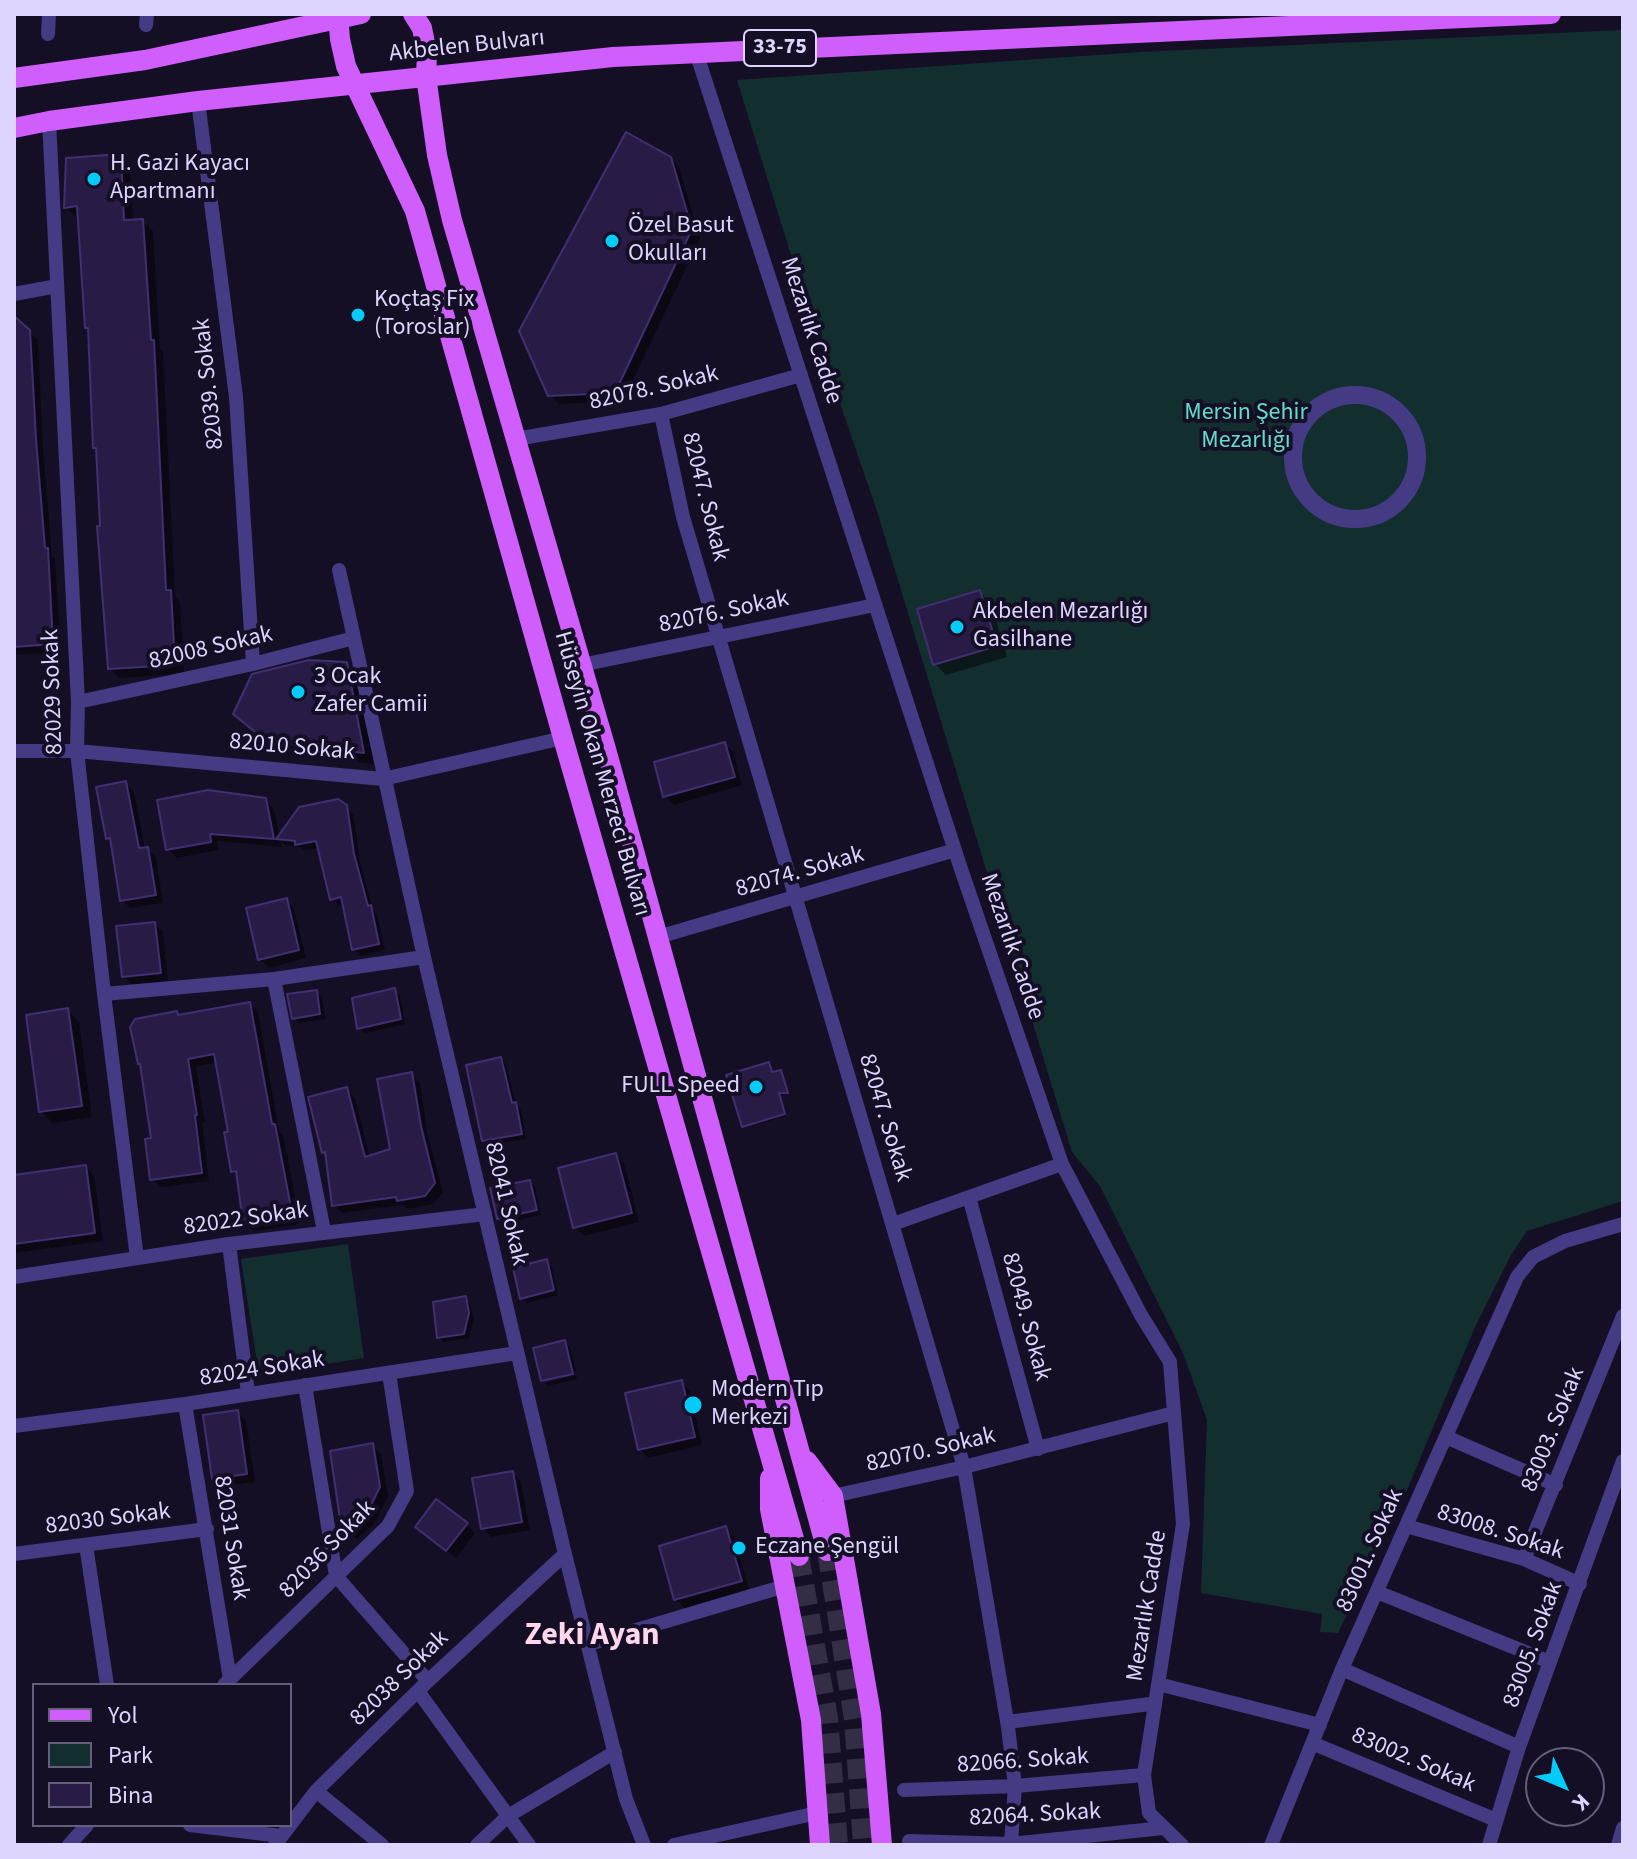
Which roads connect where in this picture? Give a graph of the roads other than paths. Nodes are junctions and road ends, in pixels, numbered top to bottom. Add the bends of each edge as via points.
1 (49, 14) edge
2 (361, 14) edge
3 (413, 14) edge
4 (1551, 14) edge
5 (339, 16) edge
6 (48, 34) dead end
7 (696, 52) junction
8 (426, 76) junction
9 (14, 78) edge
10 (356, 85) junction
11 (198, 101) junction
12 (49, 121) junction
13 (14, 128) edge
14 (57, 286) junction
15 (14, 294) edge
16 (801, 375) junction
17 (1340, 396) joint
18 (661, 414) junction
19 (516, 439) junction
20 (339, 570) dead end
21 (875, 605) junction
22 (720, 636) junction
23 (354, 638) junction
24 (253, 664) junction
25 (581, 665) junction
26 (78, 702) junction
27 (563, 738) junction
28 (14, 751) edge
29 (77, 751) junction
30 (383, 779) junction
31 (955, 850) junction
32 (794, 898) junction
33 (658, 937) junction
34 (424, 957) junction
35 (274, 979) junction
36 (104, 994) junction
37 (1062, 1164) junction
38 (969, 1197) junction
39 (485, 1214) junction
40 (893, 1224) junction
41 (1623, 1224) edge
42 (324, 1231) junction
43 (229, 1244) junction
44 (137, 1258) junction
45 (14, 1277) edge
46 (1623, 1316) edge
47 (517, 1353) junction
48 (389, 1373) junction
49 (305, 1385) junction
50 (248, 1393) junction
51 (185, 1404) junction
52 (1174, 1413) junction
53 (14, 1426) edge
54 (1446, 1437) junction
55 (1038, 1449) junction
56 (800, 1452) junction
57 (771, 1458) junction
58 (1623, 1461) edge
59 (964, 1467) junction
60 (1556, 1485) junction
61 (833, 1496) junction
62 (1406, 1526) junction
63 (207, 1529) junction
64 (86, 1545) junction
65 (827, 1551) tunnel mouth
66 (14, 1554) edge
67 (565, 1554) junction
68 (799, 1556) tunnel mouth
69 (1524, 1559) junction
70 (336, 1576) junction
71 (1580, 1584) junction
72 (785, 1586) junction
73 (1377, 1592) junction
74 (589, 1644) junction
75 (1550, 1662) junction
76 (1342, 1669) junction
77 (227, 1682) edge
78 (107, 1683) edge
79 (1158, 1684) junction
80 (423, 1686) junction
81 (1150, 1704) dead end
82 (1007, 1722) junction
83 (1320, 1725) junction
84 (1312, 1743) junction
85 (1519, 1747) junction
86 (615, 1752) junction
87 (1144, 1775) junction
88 (1015, 1786) junction
89 (904, 1790) dead end
90 (316, 1791) junction
91 (817, 1813) junction
92 (508, 1816) junction
93 (1496, 1820) junction
94 (292, 1823) edge
95 (201, 1827) edge
96 (1163, 1828) junction
97 (1623, 1828) edge
98 (278, 1841) edge
99 (909, 1841) dead end
100 (994, 1844) edge
101 (1011, 1844) edge
102 (382, 1845) edge
103 (477, 1845) edge
104 (529, 1845) edge
105 (644, 1845) edge
106 (674, 1845) edge
107 (820, 1845) edge
108 (882, 1845) edge
109 (1182, 1845) edge
110 (1271, 1845) edge
111 (1489, 1845) edge
112 (1618, 1845) edge

1 - 6 street
2 - 5 main road
3 - 8 main road, Hüseyin Okan Merzeci Bulvarı via 422,28
4 - 7 main road, Akbelen Bulvarı / 33-75
5 - 9 main road via 145,60
5 - 10 main road, Hüseyin Okan Merzeci Bulvarı via 346,66
7 - 8 main road, Akbelen Bulvarı / 33-75
7 - 16 street, Mezarlık Cadde
8 - 10 main road, Akbelen Bulvarı / 33-75
8 - 19 main road, Hüseyin Okan Merzeci Bulvarı via 452,220
10 - 11 main road, Akbelen Bulvarı / 33-75
10 - 27 main road, Hüseyin Okan Merzeci Bulvarı via 415,211
11 - 12 main road, Akbelen Bulvarı / 33-75
11 - 24 street, 82039. Sokak via 236,397
12 - 13 main road, Akbelen Bulvarı / 33-75
12 - 14 street, 82029 Sokak
14 - 15 street
14 - 26 street, 82029 Sokak
16 - 18 street, 82078. Sokak
16 - 21 street, Mezarlık Cadde
17 - 17 street via 1305,418 1292,458 1306,496 1321,510 1361,519 1397,503 1410,487 1418,447 1399,411 1381,399
18 - 19 street, 82078. Sokak
18 - 22 street, 82047. Sokak via 683,517
19 - 25 main road, Hüseyin Okan Merzeci Bulvarı
20 - 23 street, 82041 Sokak
21 - 22 street, 82076. Sokak
21 - 31 street, Mezarlık Cadde
22 - 25 street, 82076. Sokak
22 - 32 street, 82047. Sokak
23 - 24 street, 82008 Sokak
23 - 30 street, 82041 Sokak
24 - 26 street, 82008 Sokak
25 - 33 main road, Hüseyin Okan Merzeci Bulvarı
26 - 29 street, 82029 Sokak
27 - 30 street, 82010 Sokak
27 - 57 main road, Hüseyin Okan Merzeci Bulvarı
28 - 29 street, 82010 Sokak
29 - 30 street, 82010 Sokak
29 - 36 street, 82029 Sokak
30 - 34 street, 82041 Sokak
31 - 32 street, 82074. Sokak
31 - 37 street, Mezarlık Cadde
32 - 33 street, 82074. Sokak
32 - 40 street, 82047. Sokak
33 - 56 main road, Hüseyin Okan Merzeci Bulvarı
34 - 35 street
34 - 39 street, 82041 Sokak
35 - 36 street
35 - 42 street
36 - 44 street, 82029 Sokak
37 - 38 street
37 - 52 street, Mezarlık Cadde via 1170,1362
38 - 40 street
38 - 55 street, 82049. Sokak
39 - 42 street, 82022 Sokak
39 - 47 street, 82041 Sokak
40 - 59 street, 82047. Sokak
41 - 54 street, 83001. Sokak via 1565,1241 1533,1257 1517,1277
42 - 43 street, 82022 Sokak
43 - 44 street, 82022 Sokak
43 - 50 street
44 - 45 street, 82022 Sokak
46 - 60 street, 83003. Sokak
47 - 48 street, 82024 Sokak
47 - 67 street, 82041 Sokak
48 - 49 street, 82024 Sokak
48 - 70 street, 82036 Sokak via 407,1491 388,1526
49 - 50 street, 82024 Sokak
49 - 70 street
50 - 51 street, 82024 Sokak
51 - 53 street, 82024 Sokak
51 - 63 street, 82031 Sokak
52 - 55 street, 82070. Sokak
52 - 79 street, Mezarlık Cadde via 1183,1524
54 - 60 street
54 - 62 street, 83001. Sokak
55 - 59 street, 82070. Sokak
56 - 61 main road
56 - 65 main road, Hüseyin Okan Merzeci Bulvarı
57 - 68 main road, Hüseyin Okan Merzeci Bulvarı
57 - 72 main road via 770,1509
58 - 71 street, 83005. Sokak
59 - 61 street, 82070. Sokak
59 - 82 street, 82047. Sokak
60 - 69 street, 83003. Sokak
61 - 108 main road via 871,1714
62 - 69 street, 83008. Sokak
62 - 73 street, 83001. Sokak
63 - 64 street, 82030 Sokak
63 - 77 street, 82031 Sokak
64 - 66 street, 82030 Sokak
64 - 78 street
67 - 74 street, 82041 Sokak
67 - 80 street, 82038 Sokak
69 - 71 street, 83008. Sokak
70 - 77 street, 82036 Sokak
70 - 80 street
71 - 75 street, 83005. Sokak
72 - 74 street
72 - 91 main road via 811,1720
73 - 75 street
73 - 76 street, 83001. Sokak
74 - 86 street, 82041 Sokak
75 - 85 street, 83005. Sokak
76 - 83 street, 83001. Sokak
76 - 85 street
79 - 83 street
79 - 87 street, Mezarlık Cadde
80 - 90 street, 82038 Sokak
80 - 92 street
81 - 82 street
82 - 88 street, 82047. Sokak
83 - 84 street, 83001. Sokak
84 - 93 street, 83002. Sokak
84 - 110 street, 83001. Sokak
85 - 93 street, 83005. Sokak
86 - 92 street
86 - 105 street, 82041 Sokak
87 - 88 street, 82066. Sokak
87 - 96 street, Mezarlık Cadde via 1149,1813
88 - 89 street, 82066. Sokak
88 - 101 street, 82047. Sokak
90 - 94 street, 82038 Sokak
90 - 102 street
91 - 106 street
91 - 107 main road
92 - 103 street
92 - 104 street
93 - 111 street, 83005. Sokak
95 - 98 street
96 - 101 street, 82064. Sokak
96 - 109 street, Mezarlık Cadde
97 - 112 street
99 - 100 street, 82064. Sokak
100 - 101 street, 82064. Sokak

